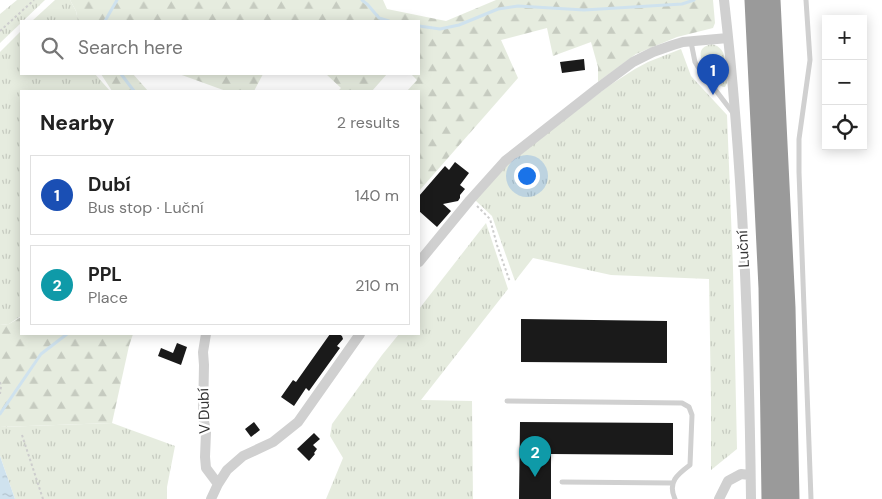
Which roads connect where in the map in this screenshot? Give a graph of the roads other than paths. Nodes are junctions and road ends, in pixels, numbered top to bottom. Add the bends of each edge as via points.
1 (724, 0) edge
2 (754, 0) edge
3 (806, 0) edge
4 (766, 12) edge
5 (728, 38) junction
6 (691, 41) junction
7 (736, 116) junction
8 (420, 261) edge
9 (206, 335) edge
10 (356, 336) edge
11 (506, 401) dead end
12 (750, 475) junction
13 (562, 482) dead end
14 (672, 483) junction
15 (218, 484) junction
16 (211, 499) edge
17 (675, 499) edge
18 (719, 499) edge
19 (751, 499) edge
20 (771, 499) edge
21 (790, 499) edge
22 (811, 499) edge

1 - 5 street, Luční
2 - 4 highway
3 - 22 lane via 810,60 799,139 799,172
4 - 20 highway
4 - 21 highway via 786,308
5 - 6 street
5 - 7 street, Luční
6 - 7 lane via 698,67
6 - 8 street via 633,62 505,161
7 - 12 street, Luční via 746,294
9 - 15 street, V Dubí via 202,416 206,432 204,457 206,468
10 - 15 street via 298,422 272,442 243,456 227,470
11 - 14 lane via 682,403 689,407 692,415 690,465
12 - 18 street via 742,474 728,481
12 - 19 street, Luční
13 - 14 lane
14 - 17 lane
15 - 16 street

